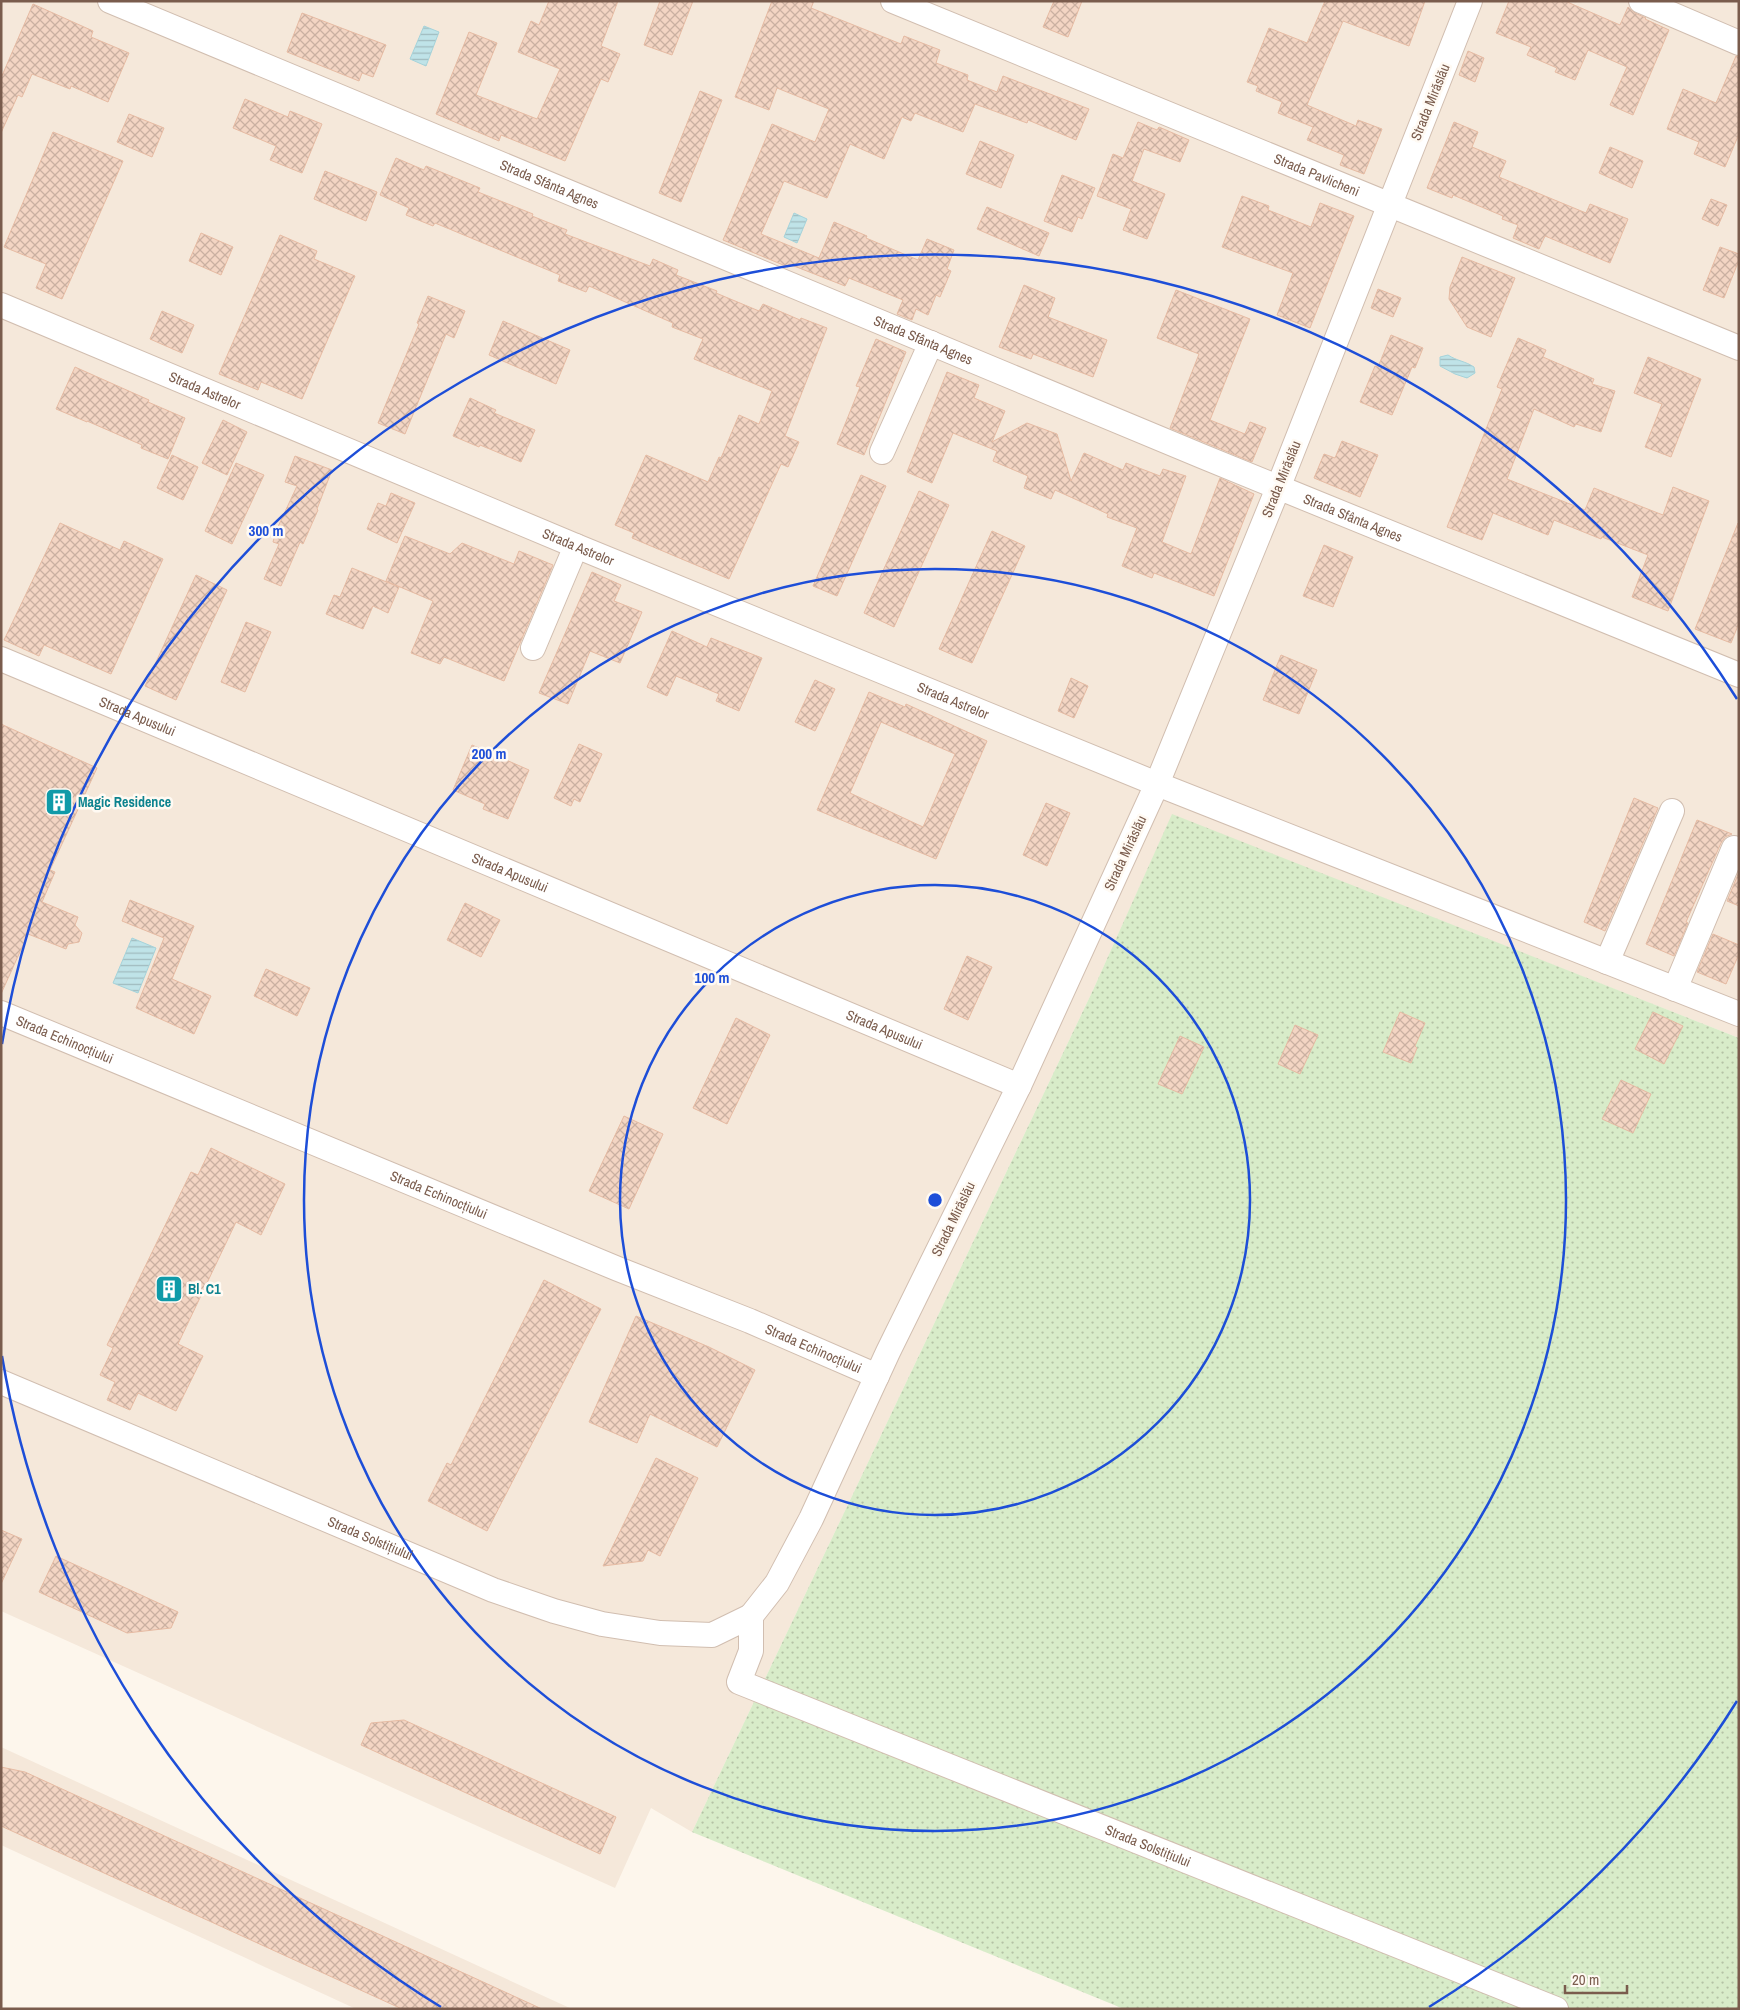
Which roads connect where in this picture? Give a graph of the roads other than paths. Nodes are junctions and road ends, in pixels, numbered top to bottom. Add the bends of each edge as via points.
1 (110, 1) edge
2 (893, 1) edge
3 (1470, 1) edge
4 (1641, 1) edge
5 (1739, 43) edge
6 (1389, 206) junction
7 (1, 304) edge
8 (931, 343) junction
9 (1739, 348) edge
10 (882, 452) dead end
11 (1278, 488) junction
12 (576, 546) junction
13 (532, 648) dead end
14 (1, 659) edge
15 (1739, 675) edge
16 (1157, 784) junction
17 (1672, 811) dead end
18 (1734, 848) dead end
19 (1607, 962) junction
20 (1675, 989) junction
21 (1, 1013) edge
22 (1739, 1014) edge
23 (1019, 1086) junction
24 (877, 1376) junction
25 (1, 1382) edge
26 (752, 1616) junction
27 (1556, 2009) edge

1 - 8 street, Strada Sfânta Agnes
2 - 6 street, Strada Pavlicheni
3 - 6 street, Strada Mirăslău
4 - 5 street
6 - 9 street, Strada Pavlicheni
6 - 11 street, Strada Mirăslău
7 - 12 street, Strada Astrelor
8 - 10 street
8 - 11 street, Strada Sfânta Agnes
11 - 15 street, Strada Sfânta Agnes
11 - 16 street, Strada Mirăslău
12 - 13 street
12 - 16 street, Strada Astrelor
14 - 23 street, Strada Apusului
16 - 19 street, Strada Astrelor
16 - 23 street, Strada Mirăslău
17 - 19 street
18 - 20 street
19 - 20 street, Strada Astrelor
20 - 22 street, Strada Astrelor
21 - 24 street, Strada Echinocțiului via 618,1269 750,1320
23 - 24 street, Strada Mirăslău
24 - 26 street, Strada Mirăslău via 811,1519 777,1583
25 - 26 street, Strada Solstițiului via 493,1590 554,1611 602,1624 660,1634 712,1635
26 - 27 street, Strada Solstițiului via 752,1651 739,1682

